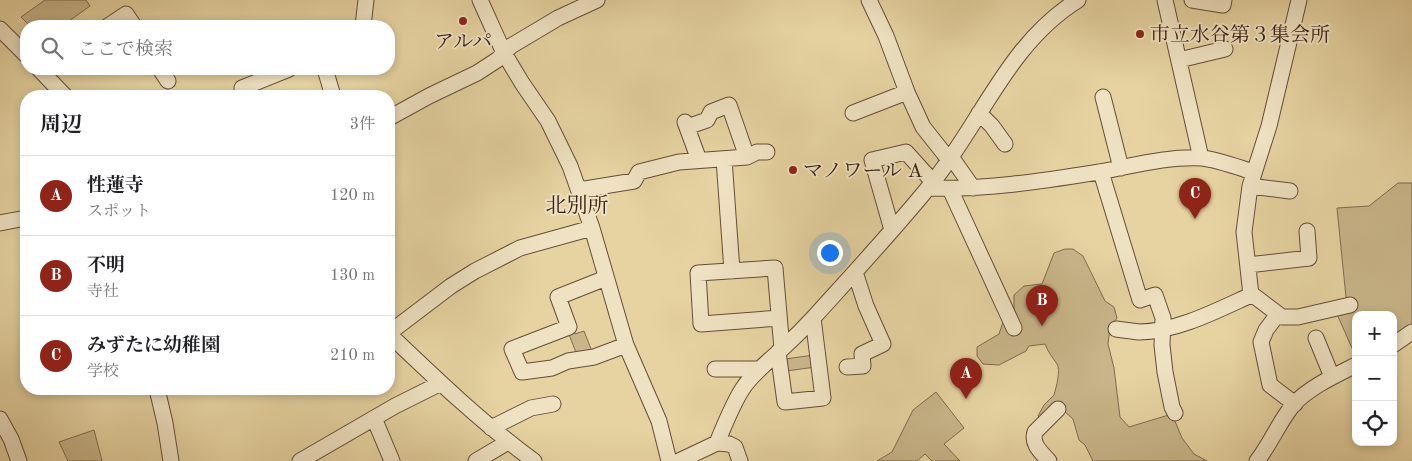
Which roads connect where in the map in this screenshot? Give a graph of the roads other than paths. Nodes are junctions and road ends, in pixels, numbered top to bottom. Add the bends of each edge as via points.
1 (366, 0) edge
2 (480, 0) edge
3 (596, 0) edge
4 (869, 0) edge
5 (1078, 0) edge
6 (1165, 0) edge
7 (1192, 0) edge
8 (1224, 0) edge
9 (1300, 0) edge
10 (117, 20) edge
11 (130, 20) edge
12 (364, 20) edge
13 (0, 29) edge
14 (1225, 49) dead end
15 (20, 50) edge
16 (504, 52) junction
17 (1179, 60) junction
18 (47, 75) edge
19 (274, 75) edge
20 (327, 75) edge
21 (242, 88) dead end
22 (60, 90) edge
23 (331, 90) edge
24 (907, 92) junction
25 (1103, 96) dead end
26 (853, 113) dead end
27 (980, 113) junction
28 (395, 115) edge
29 (1005, 144) dead end
30 (767, 152) dead end
31 (746, 157) junction
32 (1200, 158) junction
33 (724, 159) junction
34 (951, 159) junction
35 (699, 160) junction
36 (1122, 168) junction
37 (1101, 172) junction
38 (1252, 179) junction
39 (931, 185) junction
40 (973, 188) junction
41 (950, 189) junction
42 (578, 190) junction
43 (1290, 191) dead end
44 (20, 219) edge
45 (0, 223) edge
46 (592, 228) junction
47 (892, 230) junction
48 (1307, 231) dead end
49 (1248, 265) junction
50 (732, 270) junction
51 (855, 272) junction
52 (606, 278) junction
53 (1251, 295) junction
54 (1350, 304) dead end
55 (1278, 314) junction
56 (779, 318) junction
57 (813, 318) junction
58 (395, 328) edge
59 (1014, 328) dead end
60 (1116, 329) dead end
61 (1163, 329) junction
62 (1412, 332) edge
63 (1316, 338) dead end
64 (395, 339) edge
65 (1397, 342) edge
66 (626, 345) junction
67 (780, 350) junction
68 (846, 367) dead end
69 (1352, 367) edge
70 (715, 369) dead end
71 (760, 369) junction
72 (1332, 377) junction
73 (441, 383) junction
74 (158, 395) edge
75 (554, 404) dead end
76 (1295, 404) junction
77 (1058, 409) dead end
78 (1175, 413) dead end
79 (0, 418) edge
80 (374, 418) junction
81 (492, 428) junction
82 (508, 442) junction
83 (717, 443) junction
84 (19, 461) edge
85 (171, 461) edge
86 (300, 461) edge
87 (392, 461) edge
88 (476, 461) edge
89 (534, 461) edge
90 (669, 461) edge
91 (679, 461) edge
92 (740, 461) edge
93 (1049, 461) edge
94 (1257, 461) edge

1 - 12 street
2 - 16 street
3 - 16 street via 558,18
4 - 24 street
5 - 27 street via 1036,33 1016,56
6 - 17 street
7 - 8 street via 1223,5
9 - 38 street via 1269,126
10 - 11 street via 126,14
13 - 15 street
14 - 17 street
16 - 28 street via 477,74
16 - 42 street via 548,121
17 - 32 street
18 - 22 street
19 - 21 street
20 - 23 street
24 - 26 street
24 - 34 street via 923,127
25 - 36 street
27 - 29 street
27 - 34 street
30 - 31 street
31 - 33 street
31 - 35 street via 729,105 711,112 707,120 686,125
32 - 36 street
32 - 38 street via 1212,160
33 - 35 street
33 - 50 street
34 - 39 street
34 - 40 street
35 - 42 street via 639,172 634,180
36 - 37 street
37 - 40 street
37 - 61 street via 1140,300 1155,295 1163,318
38 - 43 street
38 - 49 street via 1244,226
39 - 41 street
39 - 47 street
39 - 47 street via 906,152 872,160
40 - 41 street
41 - 59 street
42 - 46 street
44 - 45 street
46 - 52 street
46 - 58 street via 520,248 504,256 451,286
47 - 51 street
48 - 49 street via 1309,258
49 - 53 street
50 - 56 street via 775,268
50 - 56 street via 698,273 701,324
51 - 57 street
51 - 68 street via 883,344 862,354 862,366
52 - 66 street
52 - 66 street via 558,297 569,328 512,349 522,372 552,368
53 - 55 street
53 - 61 street via 1197,319
54 - 55 street via 1298,317
55 - 76 street via 1261,342 1270,385
56 - 67 street
57 - 67 street
57 - 67 street via 823,398 784,402
60 - 61 street via 1141,332
61 - 78 street via 1165,372
62 - 65 street
63 - 72 street
64 - 73 street
66 - 90 street via 659,421
67 - 71 street
69 - 72 street
70 - 71 street
71 - 83 street via 732,407
72 - 76 street
73 - 80 street
73 - 81 street
74 - 85 street
75 - 81 street via 531,408
76 - 94 street
77 - 93 street via 1034,436 1036,446
79 - 84 street
80 - 86 street
80 - 87 street
81 - 82 street
82 - 88 street
82 - 89 street
83 - 91 street
83 - 92 street via 735,447

